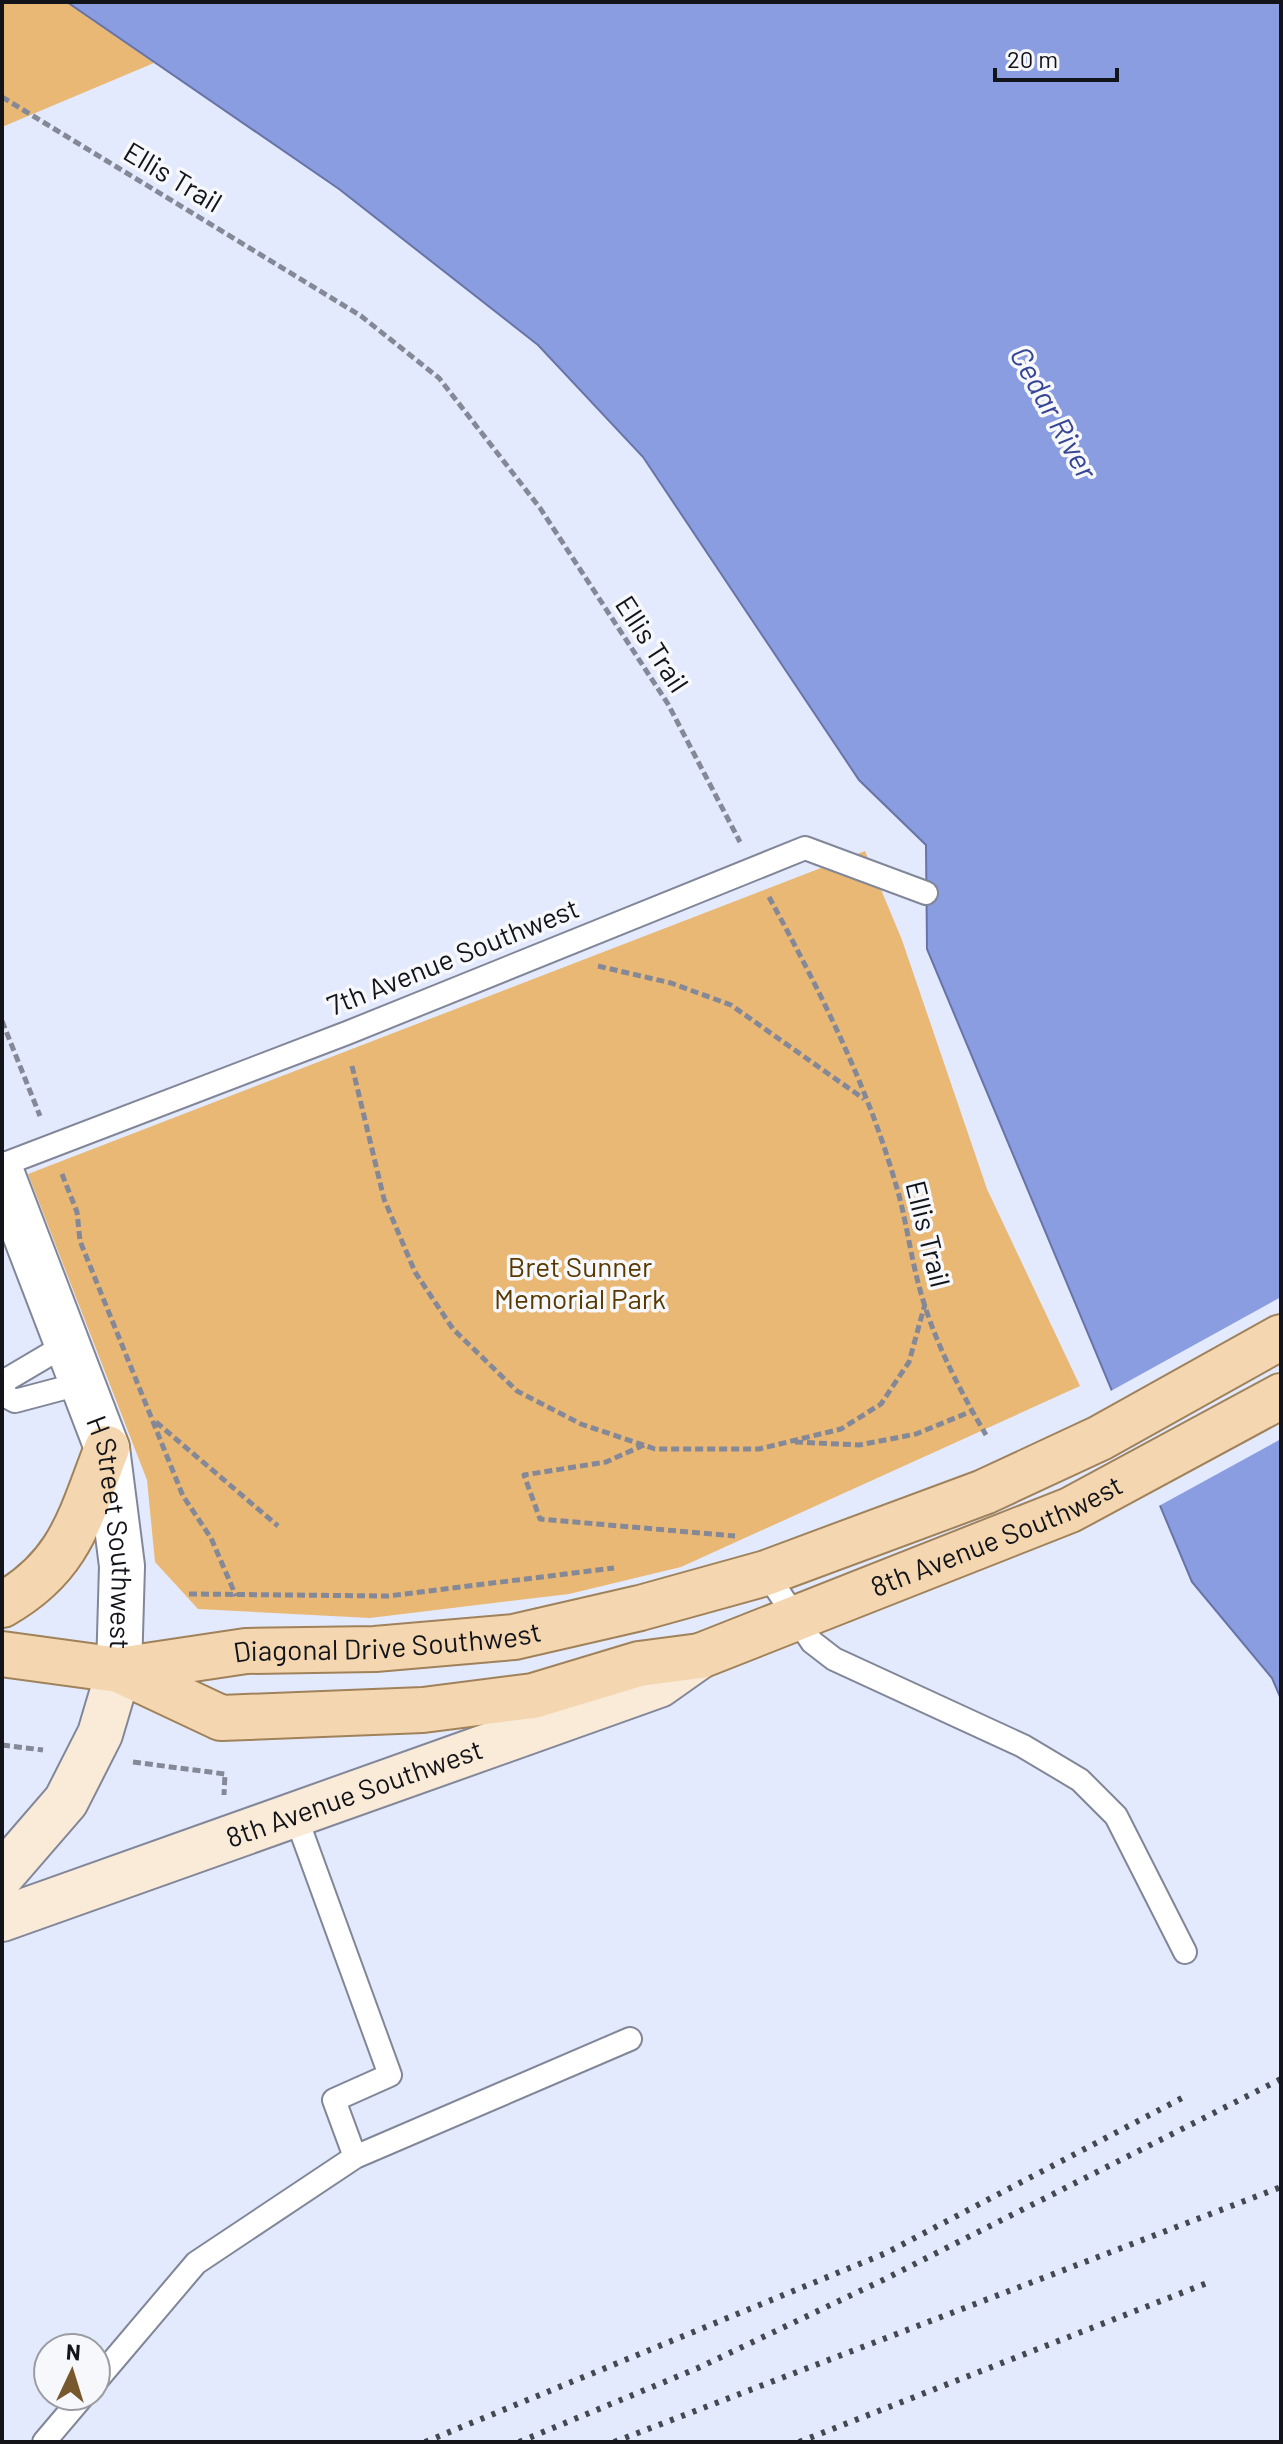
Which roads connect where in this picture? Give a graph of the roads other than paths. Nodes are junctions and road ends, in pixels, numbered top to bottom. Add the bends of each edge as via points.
1 (926, 893) dead end
2 (2, 1165) edge
3 (2, 1174) edge
4 (1281, 1337) edge
5 (75, 1364) junction
6 (2, 1394) edge
7 (1281, 1396) edge
8 (107, 1448) junction
9 (766, 1573) junction
10 (2, 1605) edge
11 (795, 1616) junction
12 (2, 1654) edge
13 (700, 1656) junction
14 (119, 1670) junction
15 (296, 1817) junction
16 (2, 1875) edge
17 (2, 1919) edge
18 (1185, 1952) dead end
19 (630, 2039) dead end
20 (355, 2157) junction
21 (112, 2362) edge
22 (69, 2412) edge
23 (44, 2442) edge

1 - 2 lane, 7th Avenue Southwest via 805,848
3 - 5 street, H Street Southwest
4 - 9 main road, 8th Avenue Southwest via 1048,1464
5 - 6 lane via 15,1401
5 - 6 lane via 6,1380
5 - 8 street, H Street Southwest
7 - 11 main road, 8th Avenue Southwest via 1070,1510
8 - 10 main road via 76,1533 32,1587
8 - 14 street, H Street Southwest via 122,1566
9 - 11 lane
9 - 14 main road, Diagonal Drive Southwest via 514,1637 375,1649 246,1651
11 - 13 main road, 8th Avenue Southwest
11 - 18 lane via 812,1642 834,1659 1023,1746 1080,1780 1116,1816
12 - 14 main road, Diagonal Drive Southwest
13 - 14 main road, 8th Avenue Southwest via 639,1664 533,1696 423,1710 221,1718
13 - 15 street, 8th Avenue Southwest via 659,1685
14 - 16 street, H Street Southwest via 100,1734 66,1801
15 - 17 street, 8th Avenue Southwest
15 - 20 lane via 390,2075 334,2100
19 - 20 lane
20 - 21 lane via 196,2263
22 - 23 lane

